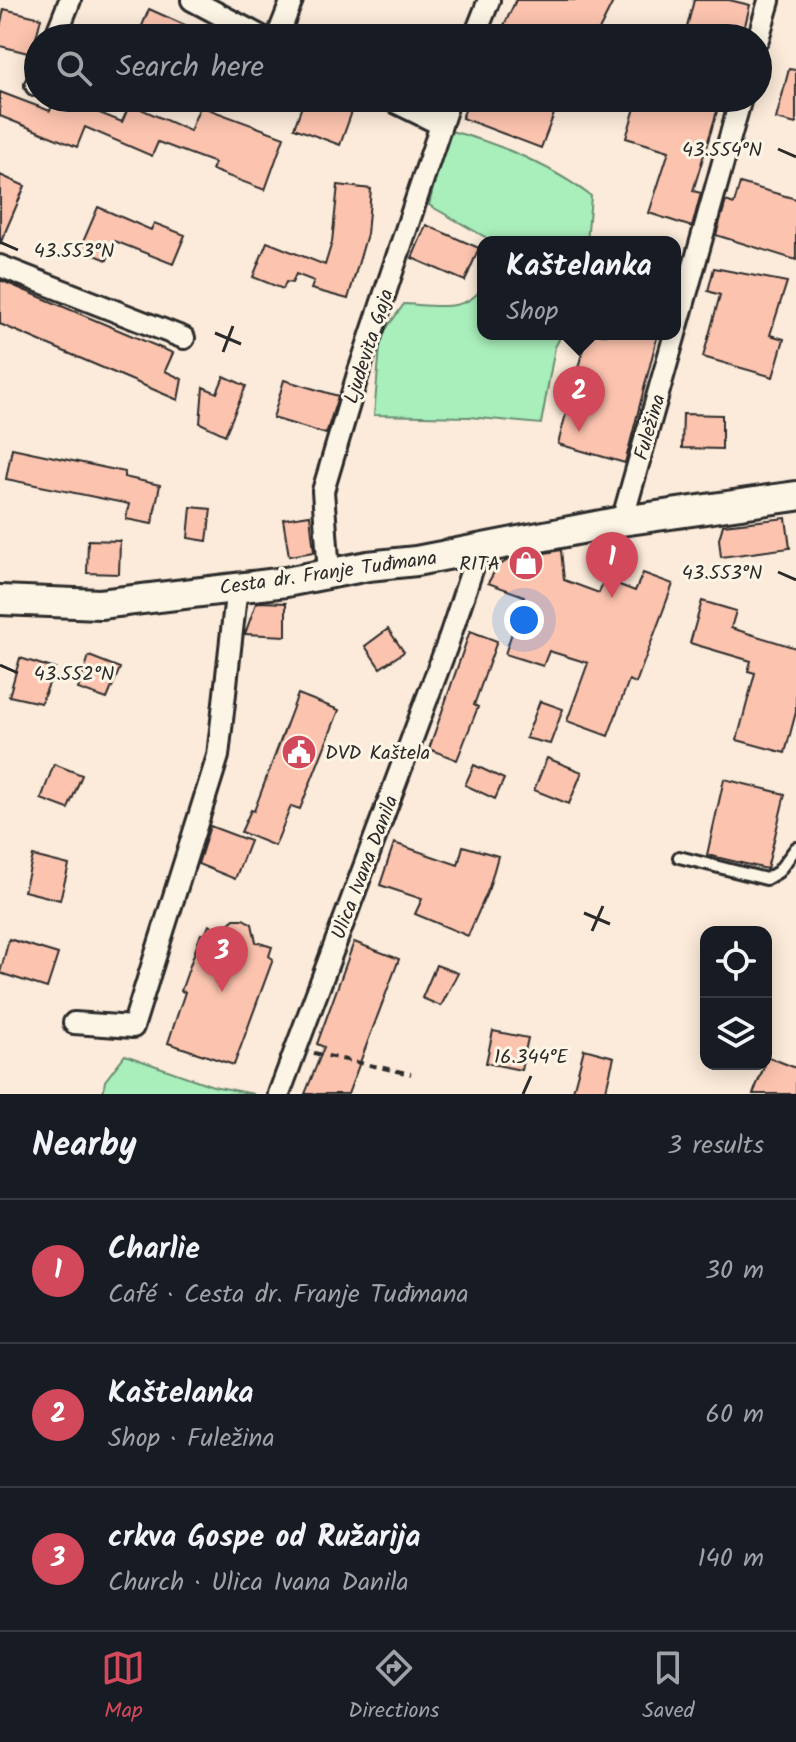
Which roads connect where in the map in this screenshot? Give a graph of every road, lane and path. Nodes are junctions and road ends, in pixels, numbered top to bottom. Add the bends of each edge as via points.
1 (70, 0) edge
2 (292, 0) edge
3 (489, 0) edge
4 (769, 1) edge
5 (199, 2) edge
6 (61, 24) edge
7 (239, 24) edge
8 (283, 24) edge
9 (480, 24) edge
10 (762, 24) edge
11 (416, 112) edge
12 (445, 112) edge
13 (737, 112) edge
14 (440, 124) junction
15 (0, 266) edge
16 (681, 313) edge
17 (184, 338) dead end
18 (673, 340) edge
19 (796, 496) edge
20 (622, 521) junction
21 (479, 549) junction
22 (329, 573) junction
23 (237, 586) junction
24 (0, 600) edge
25 (796, 848) edge
26 (679, 857) dead end
27 (74, 1023) dead end
28 (296, 1049) junction
29 (411, 1074) dead end
30 (279, 1094) edge

1 - 6 street
2 - 8 street
3 - 9 street
4 - 10 street
5 - 7 street
11 - 14 street
12 - 14 street, Ljudevita Gaja
13 - 16 street, Fuležina
14 - 22 street, Ljudevita Gaja via 323,491
15 - 17 street
18 - 20 street, Fuležina
19 - 20 main road, Cesta dr. Franje Tuđmana
20 - 21 main road, Cesta dr. Franje Tuđmana
21 - 22 main road, Cesta dr. Franje Tuđmana
21 - 28 street, Ulica Ivana Danila
22 - 23 main road, Cesta dr. Franje Tuđmana
23 - 24 main road, Cesta dr. Franje Tuđmana via 100,604
23 - 27 street via 218,756 133,1027
25 - 26 lane via 766,879
28 - 29 path
28 - 30 street, Ulica Ivana Danila

